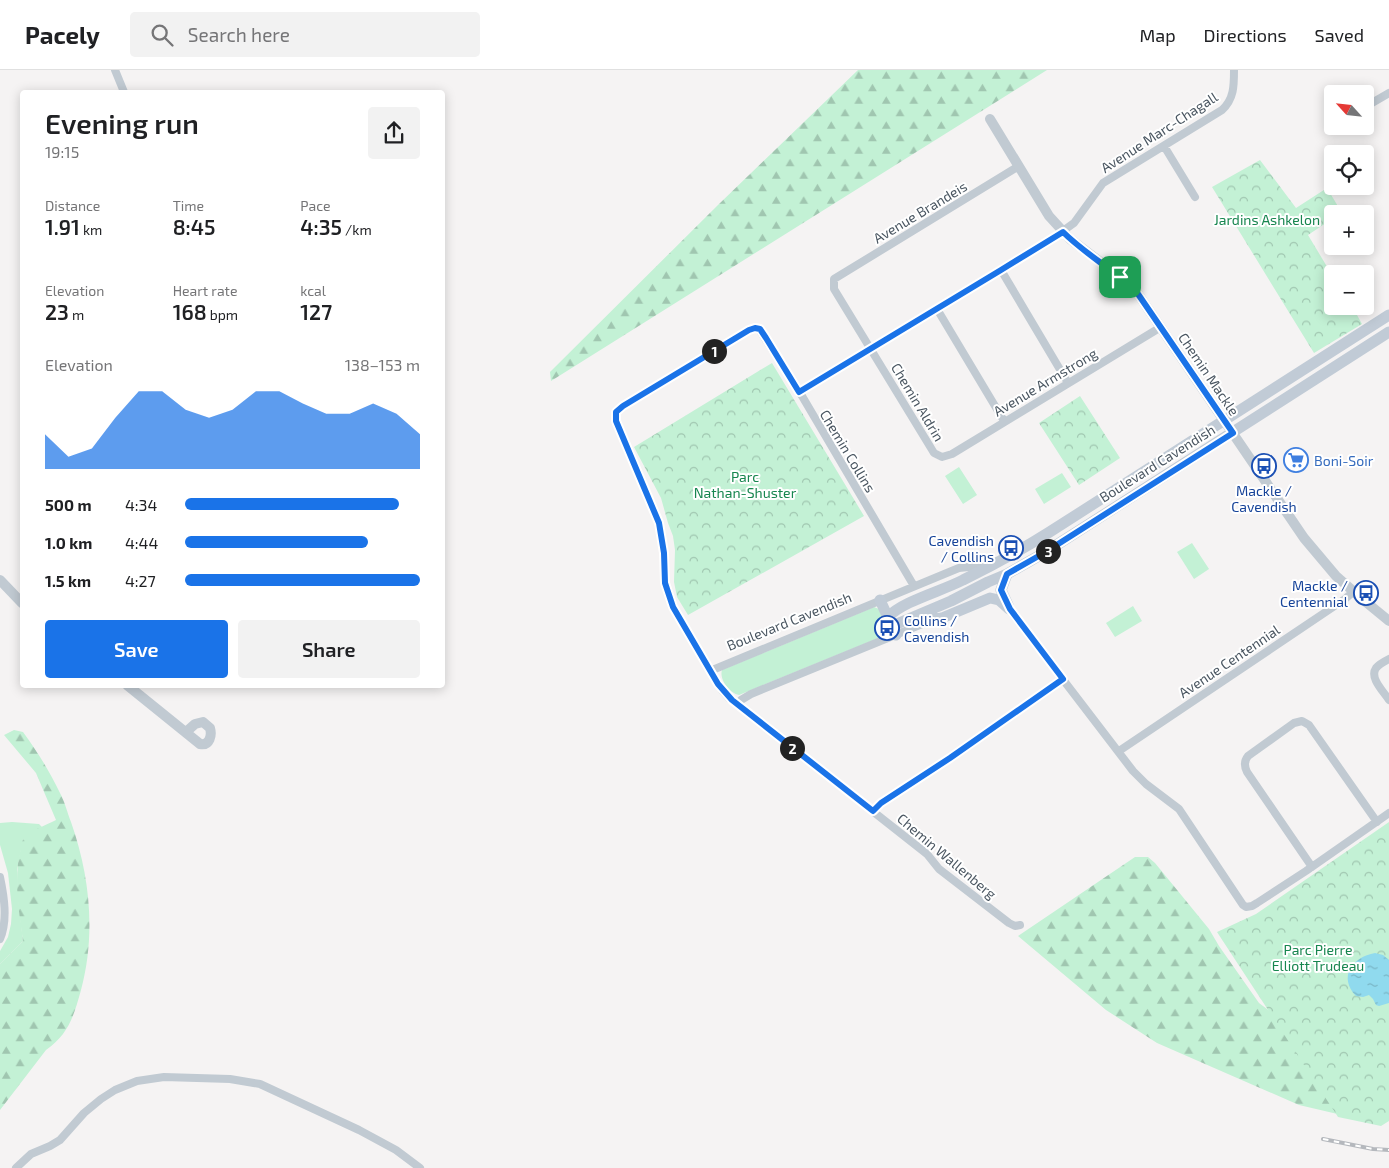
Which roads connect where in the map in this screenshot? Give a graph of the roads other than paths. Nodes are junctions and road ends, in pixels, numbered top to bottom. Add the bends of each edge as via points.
1 (115, 70) edge
2 (1234, 70) edge
3 (123, 90) edge
4 (1388, 94) edge
5 (1374, 102) edge
6 (990, 119) dead end
7 (1164, 146) junction
8 (1019, 166) junction
9 (1195, 197) dead end
10 (1063, 232) junction
11 (1001, 270) junction
12 (834, 279) joint
13 (938, 309) junction
14 (1389, 315) edge
15 (1161, 327) junction
16 (1389, 332) edge
17 (871, 348) junction
18 (1068, 383) junction
19 (799, 392) junction
20 (616, 412) joint
21 (1004, 421) junction
22 (1224, 421) junction
23 (1233, 433) junction
24 (942, 457) joint
25 (993, 564) junction
26 (1007, 574) junction
27 (0, 580) edge
28 (988, 582) junction
29 (914, 586) junction
30 (1353, 592) junction
31 (880, 600) junction
32 (20, 601) edge
33 (1010, 609) junction
34 (932, 620) junction
35 (1389, 621) edge
36 (892, 626) junction
37 (1389, 658) edge
38 (710, 670) junction
39 (1063, 679) junction
40 (130, 688) edge
41 (1389, 700) edge
42 (737, 704) junction
43 (186, 732) dead end
44 (1118, 751) junction
45 (873, 811) junction
46 (1389, 813) edge
47 (1377, 822) junction
48 (1312, 867) junction
49 (0, 877) edge
50 (2, 922) edge
51 (1020, 925) dead end
52 (0, 939) edge
53 (16, 1168) edge
54 (420, 1168) edge

1 - 3 street
2 - 7 street, Avenue Marc-Chagall via 1233,90 1226,106
4 - 5 street
6 - 8 street, Chemin Mackle
7 - 9 street
7 - 10 street, Avenue Marc-Chagall via 1103,183 1074,223
8 - 10 street, Chemin Mackle
8 - 12 street, Avenue Brandeis
10 - 11 street, Avenue Marc-Chagall
10 - 15 street, Chemin Mackle via 1128,283
11 - 13 street, Avenue Marc-Chagall
11 - 18 street
12 - 17 street, Chemin Aldrin via 834,289
13 - 17 street, Avenue Marc-Chagall
13 - 21 street
14 - 22 main road, Boulevard Cavendish
15 - 18 street, Avenue Armstrong
15 - 22 street, Chemin Mackle
16 - 23 main road, Boulevard Cavendish
17 - 19 street, Avenue Marc-Chagall
17 - 24 street, Chemin Aldrin via 934,453
18 - 21 street, Avenue Armstrong
19 - 20 street, Chemin Collins via 760,329 755,328
19 - 29 street, Chemin Collins
20 - 38 street, Chemin Wallenberg via 616,421 659,523 669,598
21 - 24 street, Avenue Armstrong
22 - 23 street, Chemin Mackle
22 - 25 main road, Boulevard Cavendish via 1048,533
23 - 26 main road, Boulevard Cavendish
23 - 30 street, Chemin Mackle via 1304,538
25 - 29 street, Boulevard Cavendish via 959,568
25 - 36 main road, Boulevard Cavendish via 900,607
26 - 28 main road, Boulevard Cavendish
26 - 33 main road via 1001,590
27 - 32 street
28 - 34 street, Boulevard Cavendish
28 - 36 main road, Boulevard Cavendish via 951,602
29 - 31 street, Boulevard Cavendish
30 - 35 street, Chemin Mackle
30 - 44 street, Avenue Centennial
31 - 36 main road
31 - 38 street, Boulevard Cavendish
33 - 34 main road via 999,600 990,598
33 - 39 street
34 - 36 street, Boulevard Cavendish
36 - 42 street, Boulevard Cavendish via 751,694
37 - 41 street via 1378,667 1374,676
38 - 42 street, Chemin Wallenberg via 722,690
39 - 44 street
39 - 45 street
40 - 43 street
42 - 45 street, Chemin Wallenberg
44 - 48 street via 1139,777 1179,809 1243,905 1248,907 1257,903
45 - 51 street, Chemin Wallenberg via 927,854 945,874 1009,923
46 - 47 street
47 - 48 street
47 - 48 street via 1311,726 1302,721 1294,724 1248,756 1245,768
49 - 50 street
50 - 52 street
53 - 54 street via 31,1154 60,1140 84,1113 115,1090 137,1081 164,1077 230,1079 260,1084 359,1130 396,1150

